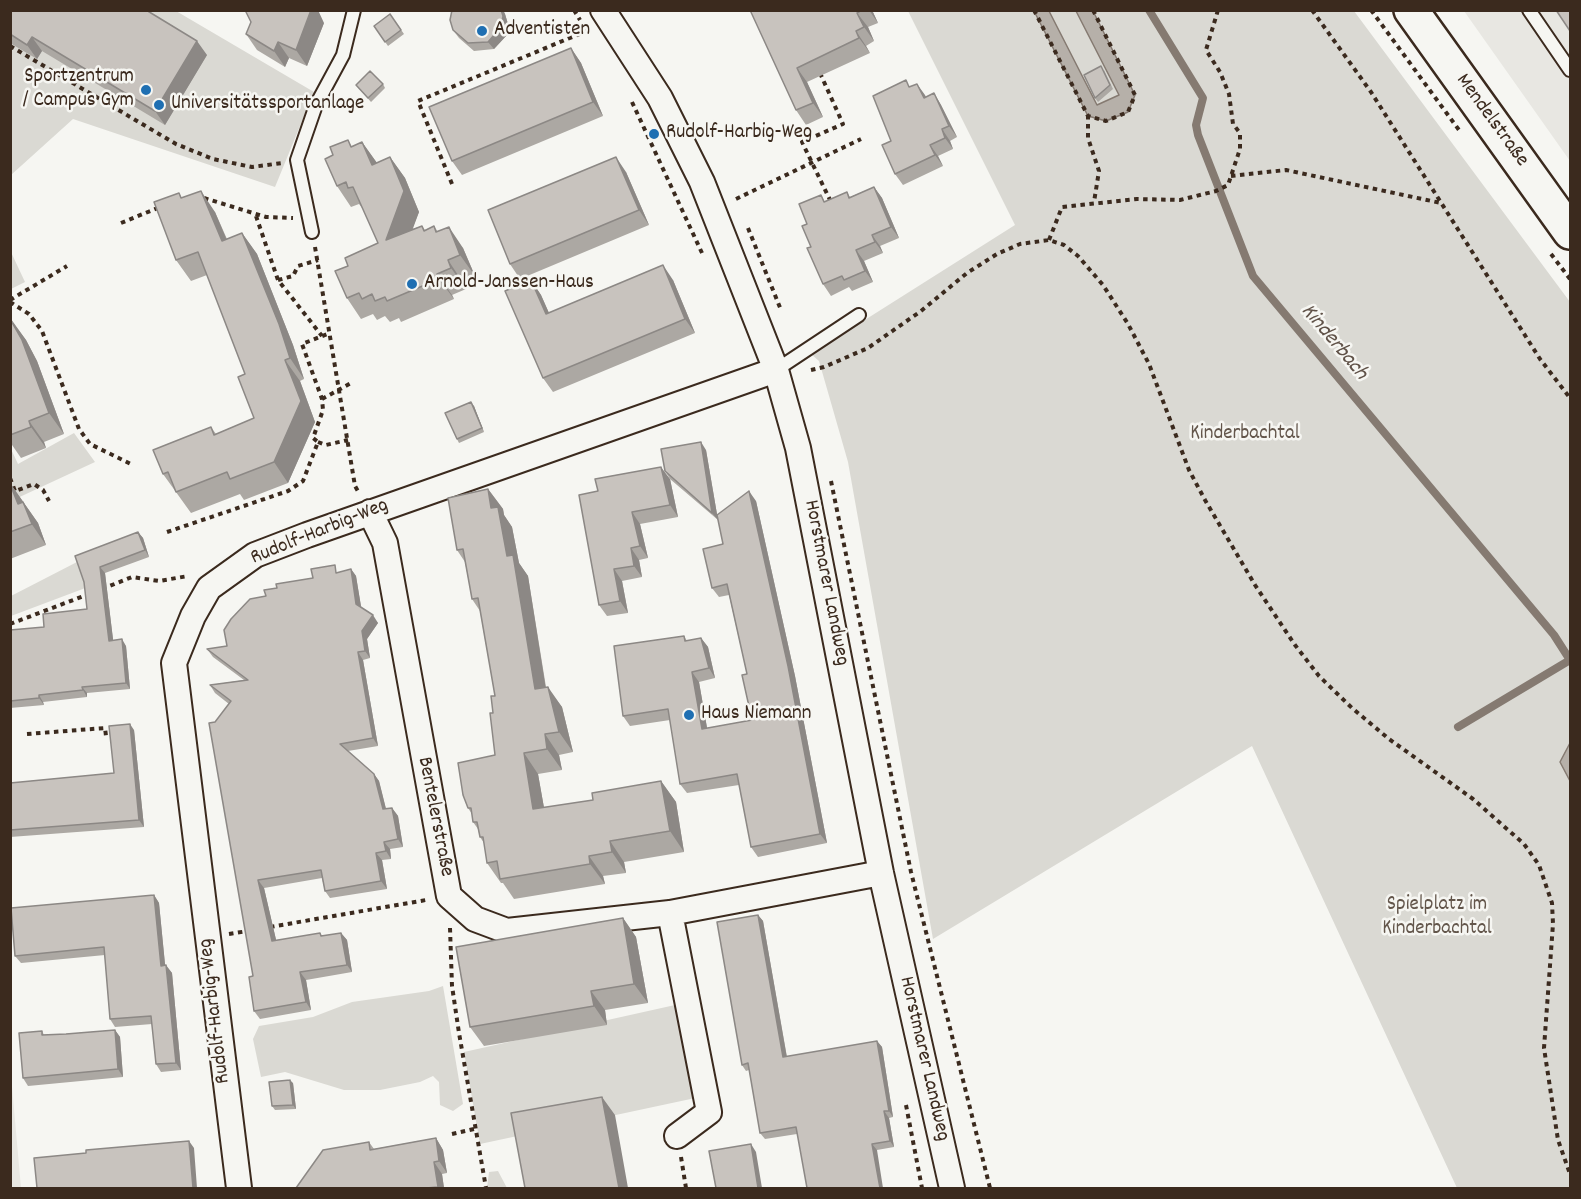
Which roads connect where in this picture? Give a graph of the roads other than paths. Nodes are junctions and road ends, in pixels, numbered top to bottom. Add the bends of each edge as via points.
1 (354, 10) edge
2 (1411, 10) edge
3 (1529, 10) edge
4 (607, 15) edge
5 (1570, 70) edge
6 (312, 232) road end
7 (1570, 232) edge
8 (860, 315) dead end
9 (776, 370) junction
10 (370, 512) junction
11 (881, 873) junction
12 (670, 913) junction
13 (677, 1136) road end
14 (239, 1188) edge
15 (952, 1188) edge

1 - 6 lane via 343,55 316,105 297,160
2 - 7 main road, Mendelstraße
3 - 5 lane
4 - 9 street, Horstmarer Landweg via 660,98 702,182
8 - 9 lane
9 - 10 street, Rudolf-Harbig-Weg
9 - 11 street, Horstmarer Landweg via 816,532
10 - 12 street, Bentelerstraße via 385,543 449,896 475,919 507,931
10 - 14 street, Rudolf-Harbig-Weg via 255,555 209,588 174,663
11 - 12 street, Bentelerstraße
11 - 15 street, Horstmarer Landweg
12 - 13 street via 709,1112

